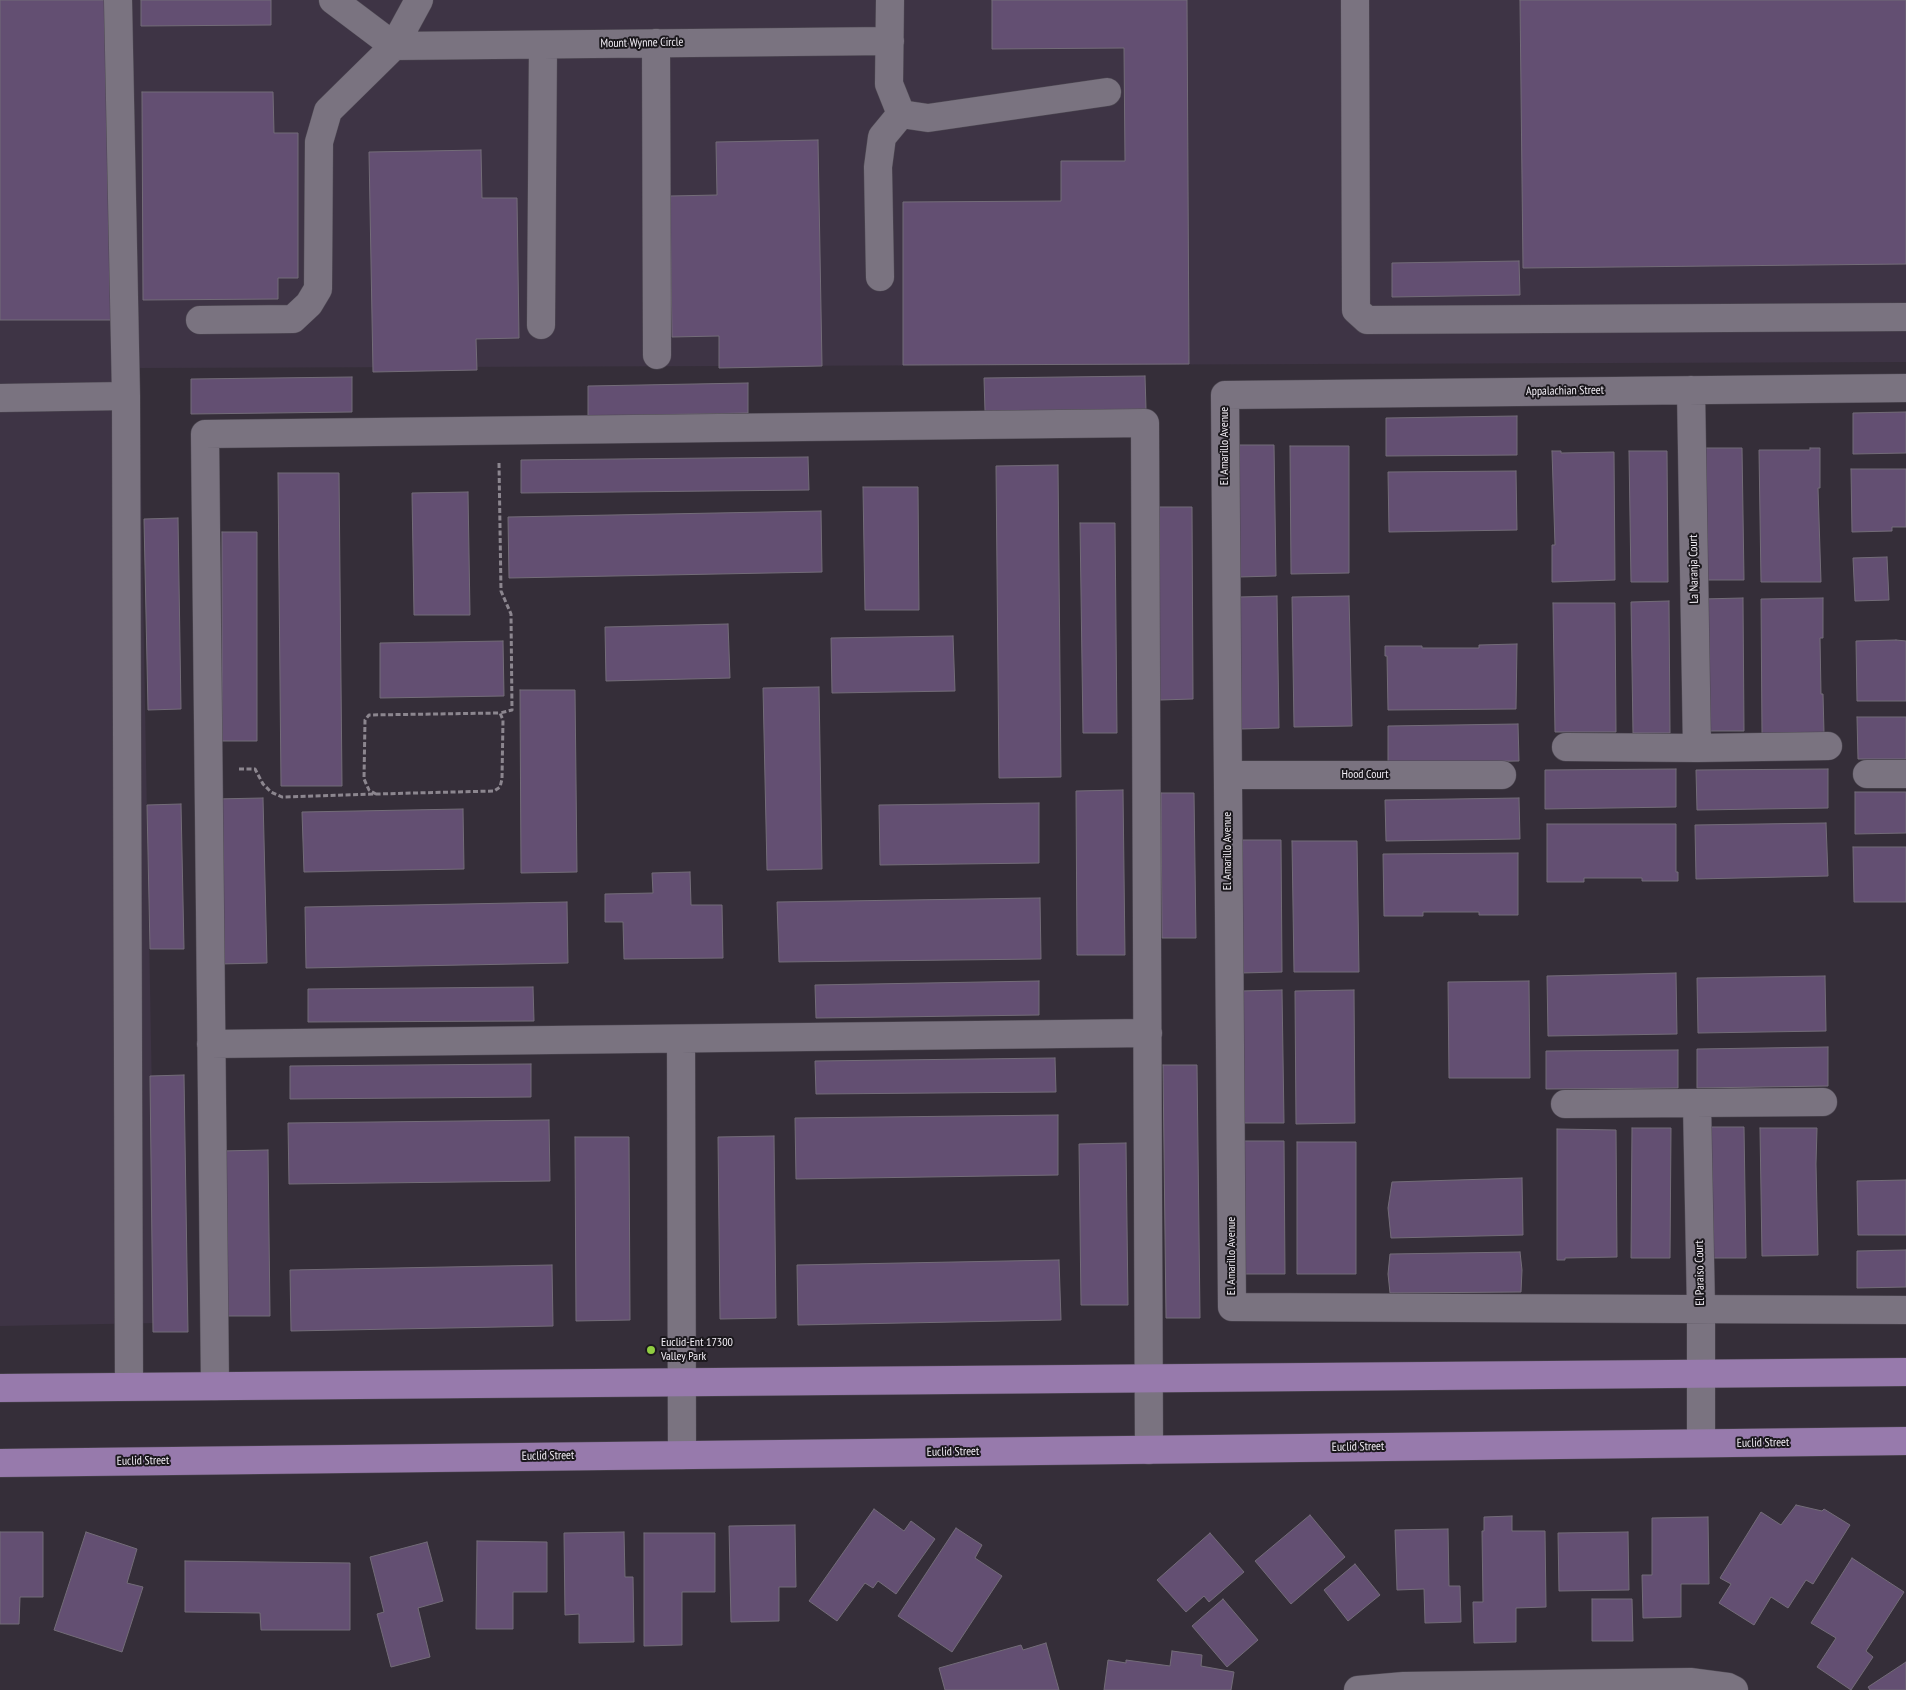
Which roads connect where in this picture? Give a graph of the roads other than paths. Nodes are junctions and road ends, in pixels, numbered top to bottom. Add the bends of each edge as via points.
1 (118, 0) edge
2 (333, 0) edge
3 (419, 0) edge
4 (890, 0) edge
5 (1354, 0) edge
6 (890, 40) junction
7 (656, 43) junction
8 (543, 45) junction
9 (394, 46) junction
10 (1107, 92) dead end
11 (901, 114) junction
12 (880, 277) dead end
13 (1906, 317) edge
14 (200, 320) dead end
15 (541, 325) dead end
16 (657, 355) dead end
17 (1906, 388) edge
18 (1691, 390) junction
19 (1225, 395) joint
20 (126, 396) junction
21 (0, 398) edge
22 (1828, 746) dead end
23 (1566, 747) dead end
24 (1697, 748) junction
25 (1867, 774) dead end
26 (1906, 774) edge
27 (1228, 775) junction
28 (1502, 775) dead end
29 (1148, 1033) junction
30 (681, 1038) junction
31 (211, 1044) junction
32 (1824, 1102) dead end
33 (1697, 1103) junction
34 (1565, 1104) dead end
35 (1701, 1309) junction
36 (1906, 1310) edge
37 (1906, 1372) edge
38 (1701, 1373) junction
39 (1149, 1378) junction
40 (681, 1382) junction
41 (129, 1386) junction
42 (215, 1386) junction
43 (0, 1388) edge
44 (1906, 1441) edge
45 (1701, 1443) junction
46 (1149, 1450) junction
47 (682, 1455) junction
48 (0, 1463) edge
49 (1358, 1690) edge
50 (1734, 1690) edge

1 - 20 street
2 - 9 street
3 - 9 street
4 - 6 street
5 - 13 street via 1356,310 1367,320
6 - 7 street, Mount Wynne Circle
6 - 11 street via 889,84
7 - 8 street, Mount Wynne Circle
7 - 16 street
8 - 9 street, Mount Wynne Circle
8 - 15 street
9 - 14 street via 328,111 319,142 318,289 309,304 293,318
10 - 11 street via 928,118
11 - 12 street via 882,137 878,167
17 - 18 street, Appalachian Street
18 - 19 street, Appalachian Street
18 - 24 street, La Naranja Court
19 - 27 street, El Amarillo Avenue
20 - 21 street
20 - 41 street
22 - 24 street
23 - 24 street
25 - 26 street
27 - 28 street, Hood Court
27 - 35 street, El Amarillo Avenue via 1232,1307
29 - 30 street
29 - 31 street via 1145,423 499,430 206,434
29 - 39 street
30 - 31 street
30 - 40 street
31 - 42 street
32 - 33 street
33 - 34 street
33 - 35 street, El Paraiso Court
35 - 36 street
35 - 38 street, El Paraiso Court
37 - 38 main road
38 - 39 main road
38 - 45 street, El Paraiso Court
39 - 40 main road
39 - 46 street
40 - 42 main road
40 - 47 street
41 - 42 main road
41 - 43 main road
44 - 45 main road, Euclid Street
45 - 46 main road, Euclid Street
46 - 47 main road, Euclid Street
47 - 48 main road, Euclid Street
49 - 50 street via 1404,1686 1690,1682

